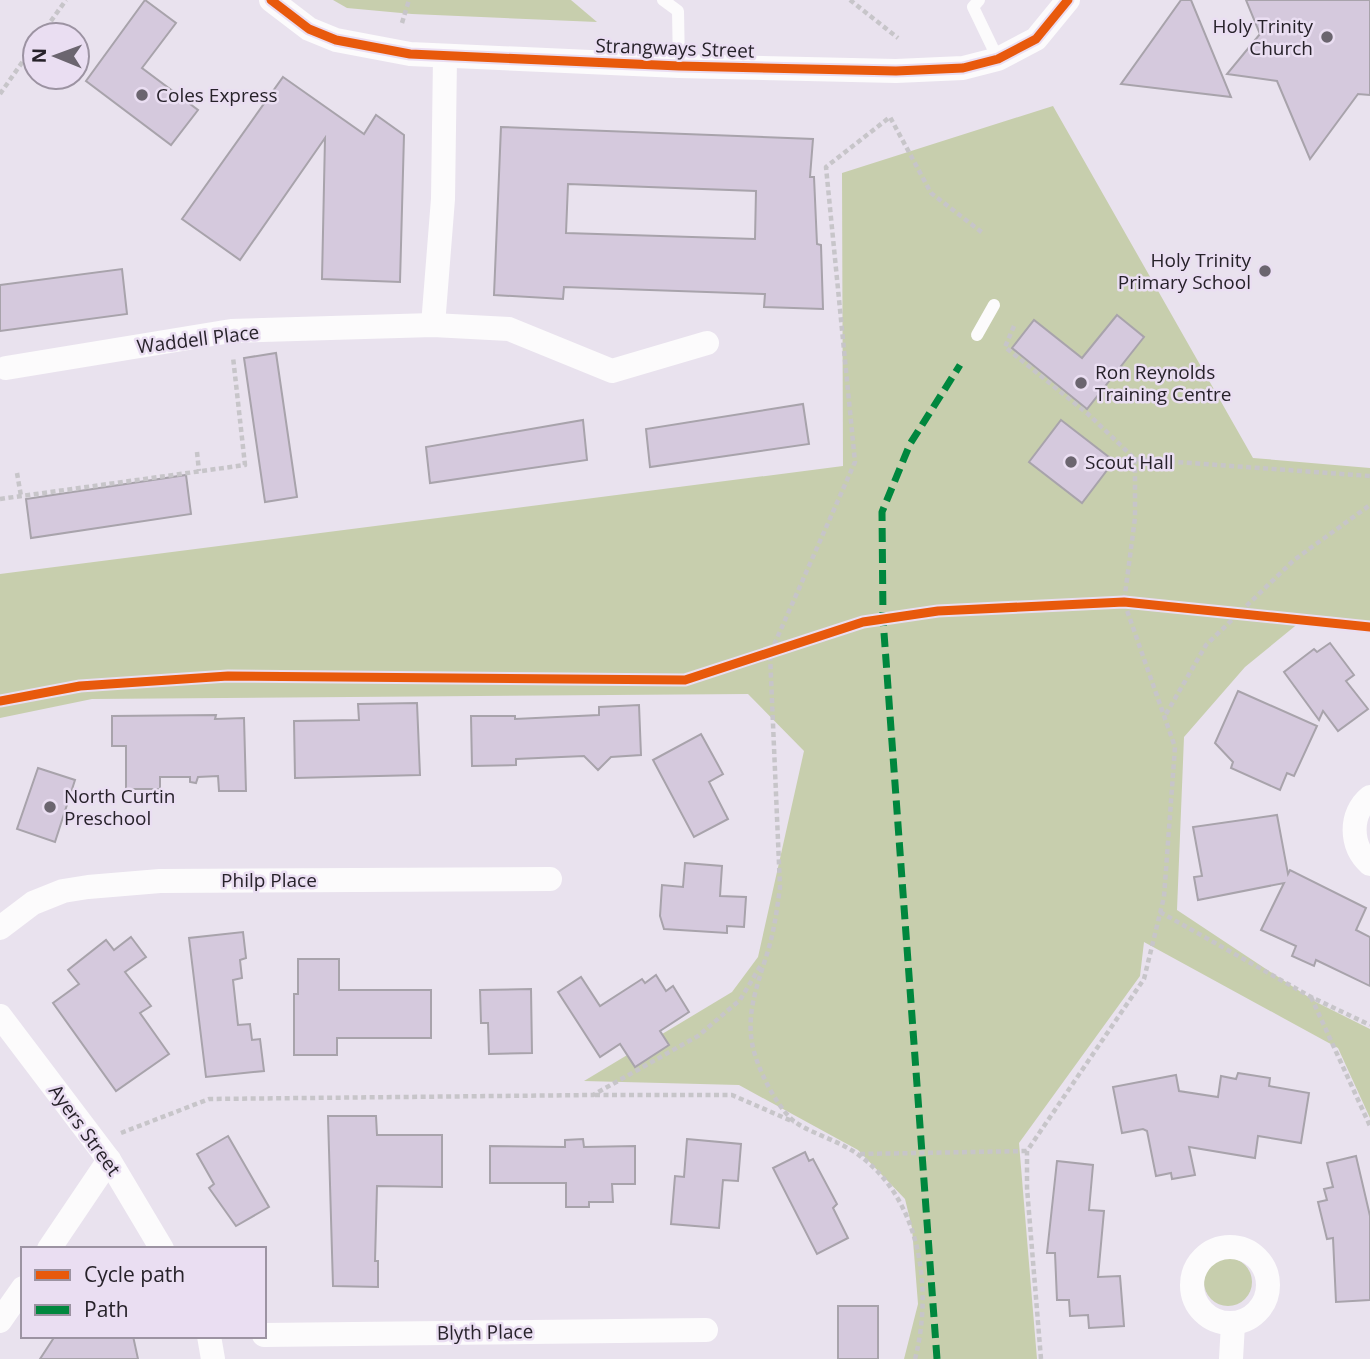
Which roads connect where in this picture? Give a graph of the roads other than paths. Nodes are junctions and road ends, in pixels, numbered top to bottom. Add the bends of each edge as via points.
1 (271, 0) edge
2 (663, 0) edge
3 (979, 0) edge
4 (1068, 0) edge
5 (445, 58) junction
6 (998, 59) junction
7 (679, 66) junction
8 (994, 305) dead end
9 (433, 325) junction
10 (977, 335) dead end
11 (707, 343) dead end
12 (6, 368) dead end
13 (1370, 797) edge
14 (1370, 864) edge
15 (550, 879) dead end
16 (0, 929) edge
17 (0, 1016) edge
18 (109, 1149) junction
19 (50, 1247) edge
20 (161, 1247) edge
21 (21, 1291) edge
22 (0, 1321) edge
23 (1233, 1324) dead end
24 (706, 1330) dead end
25 (266, 1335) edge
26 (209, 1338) edge
27 (212, 1359) edge
28 (1231, 1359) edge

1 - 5 street, Strangways Street via 309,29 336,40 387,52
2 - 7 lane via 678,11
3 - 6 lane via 973,7
4 - 6 street, Strangways Street via 1036,39
5 - 7 street, Strangways Street
5 - 9 street via 443,199
6 - 7 street, Strangways Street via 963,68 896,71
8 - 10 lane
9 - 11 street, Waddell Place via 509,329 611,371
9 - 12 street, Waddell Place via 231,331
13 - 14 street via 1355,820 1355,838
15 - 16 street, Philp Place via 160,881 88,887 33,903
17 - 18 street, Ayers Street
18 - 19 street
18 - 20 street, Ayers Street
21 - 22 street
23 - 28 street
24 - 25 street, Blyth Place
26 - 27 street

